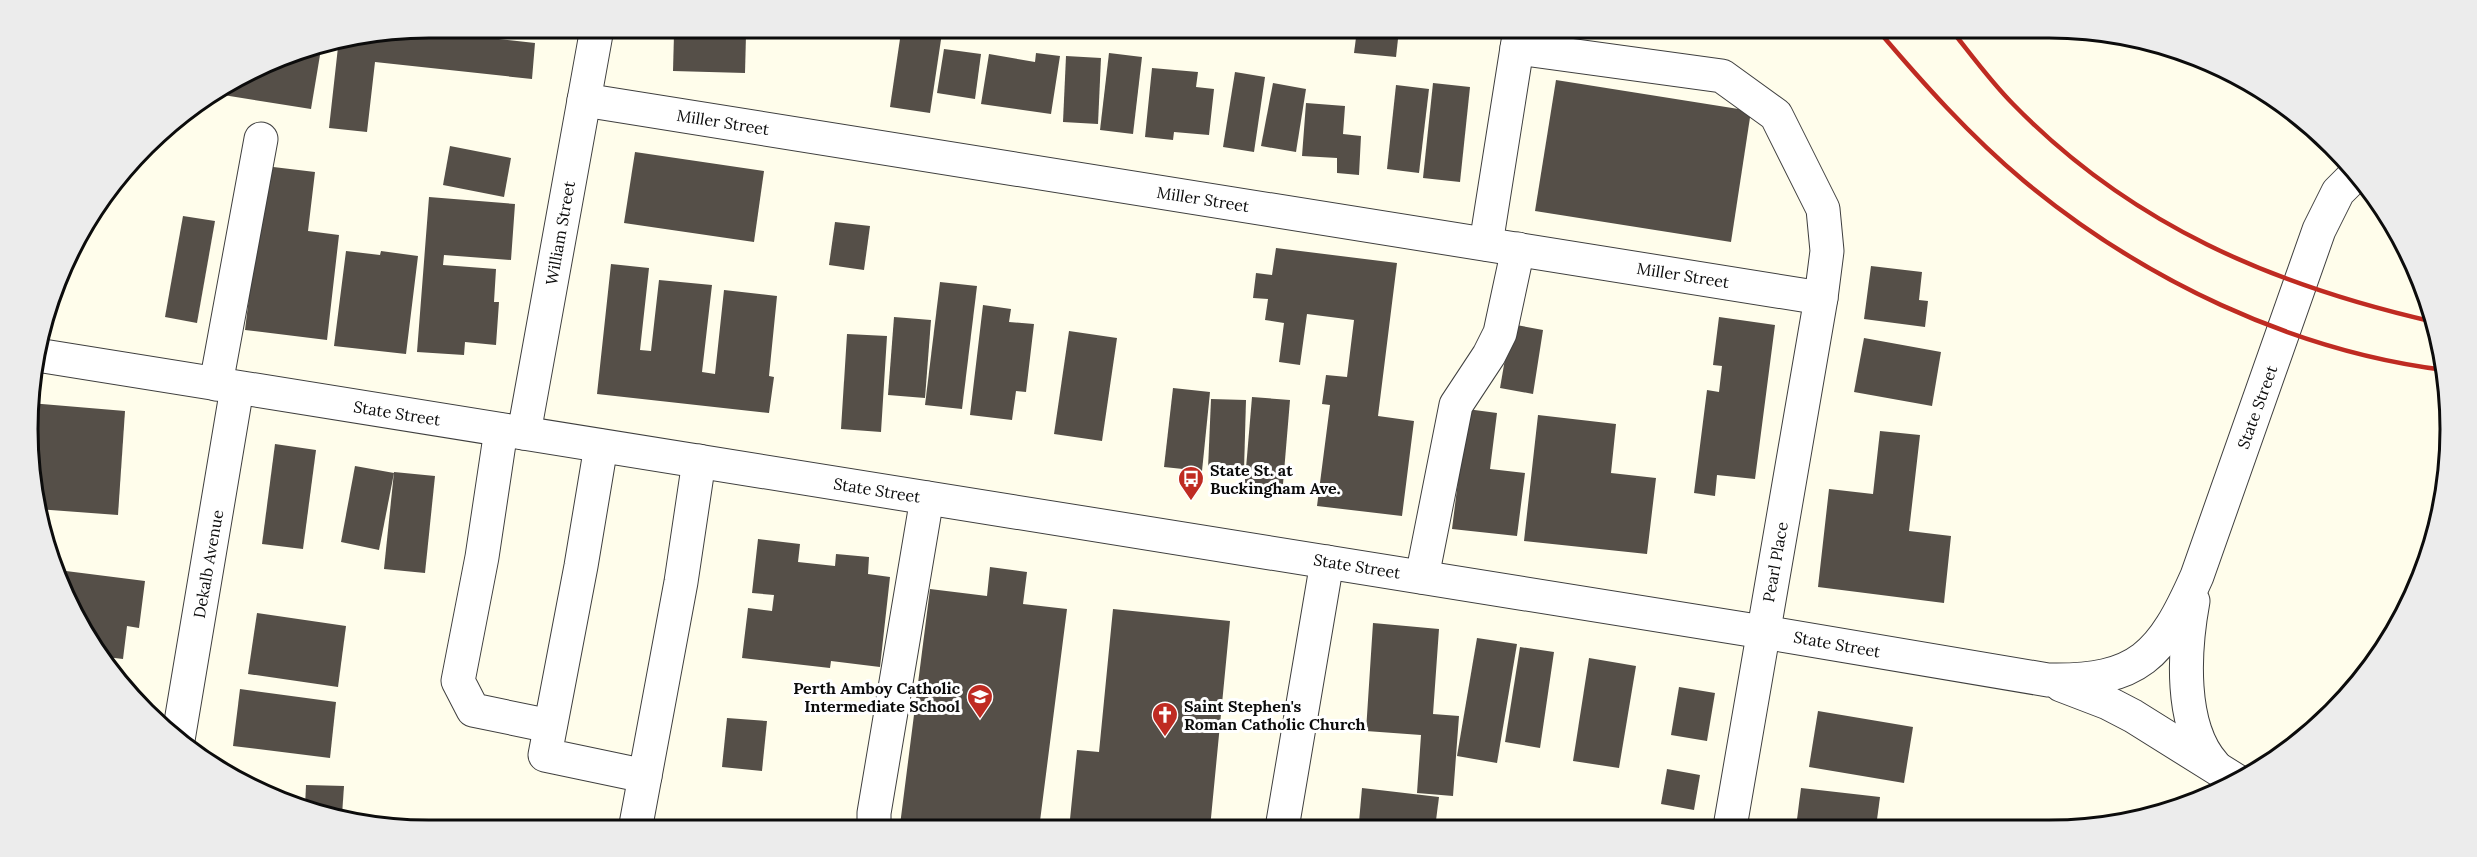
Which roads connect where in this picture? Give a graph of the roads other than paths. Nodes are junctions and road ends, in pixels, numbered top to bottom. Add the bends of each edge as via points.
1 (595, 38) edge
2 (1519, 39) edge
3 (584, 100) junction
4 (261, 139) dead end
5 (2350, 180) edge
6 (1486, 244) junction
7 (1518, 249) junction
8 (1821, 298) junction
9 (44, 356) edge
10 (226, 386) junction
11 (512, 431) junction
12 (601, 446) junction
13 (699, 461) junction
14 (927, 498) junction
15 (1328, 562) junction
16 (2197, 576) junction
17 (1422, 577) junction
18 (1763, 632) junction
19 (2048, 680) junction
20 (550, 726) junction
21 (179, 730) edge
22 (2228, 775) edge
23 (645, 776) junction
24 (637, 820) edge
25 (874, 820) edge
26 (1283, 820) edge
27 (1731, 820) edge

1 - 3 street, William Street
2 - 6 street
2 - 8 street, Pearl Place via 1722,76 1776,115 1823,208 1827,251
3 - 6 street, Miller Street
3 - 11 street, William Street
4 - 10 street, Dekalb Avenue
5 - 16 street, State Street via 2338,192 2319,230
6 - 7 street, Miller Street
7 - 8 street, Miller Street
7 - 17 street via 1500,333 1456,405
8 - 18 street, Pearl Place
9 - 10 street, State Street
10 - 11 street, State Street
10 - 21 street, Dekalb Avenue
11 - 12 street, State Street
11 - 20 street, William Street via 458,681 473,710
12 - 13 street, State Street
12 - 20 street
13 - 14 street, State Street
13 - 23 street
14 - 15 street, State Street
14 - 25 street
15 - 17 street, State Street
15 - 26 street
16 - 19 street, State Street via 2175,624 2143,660 2092,680
16 - 22 street via 2189,634 2189,709 2205,755
17 - 18 street, State Street
18 - 19 street, State Street
18 - 27 street, Pearl Place
19 - 22 street via 2133,716
20 - 23 street via 545,755
23 - 24 street

